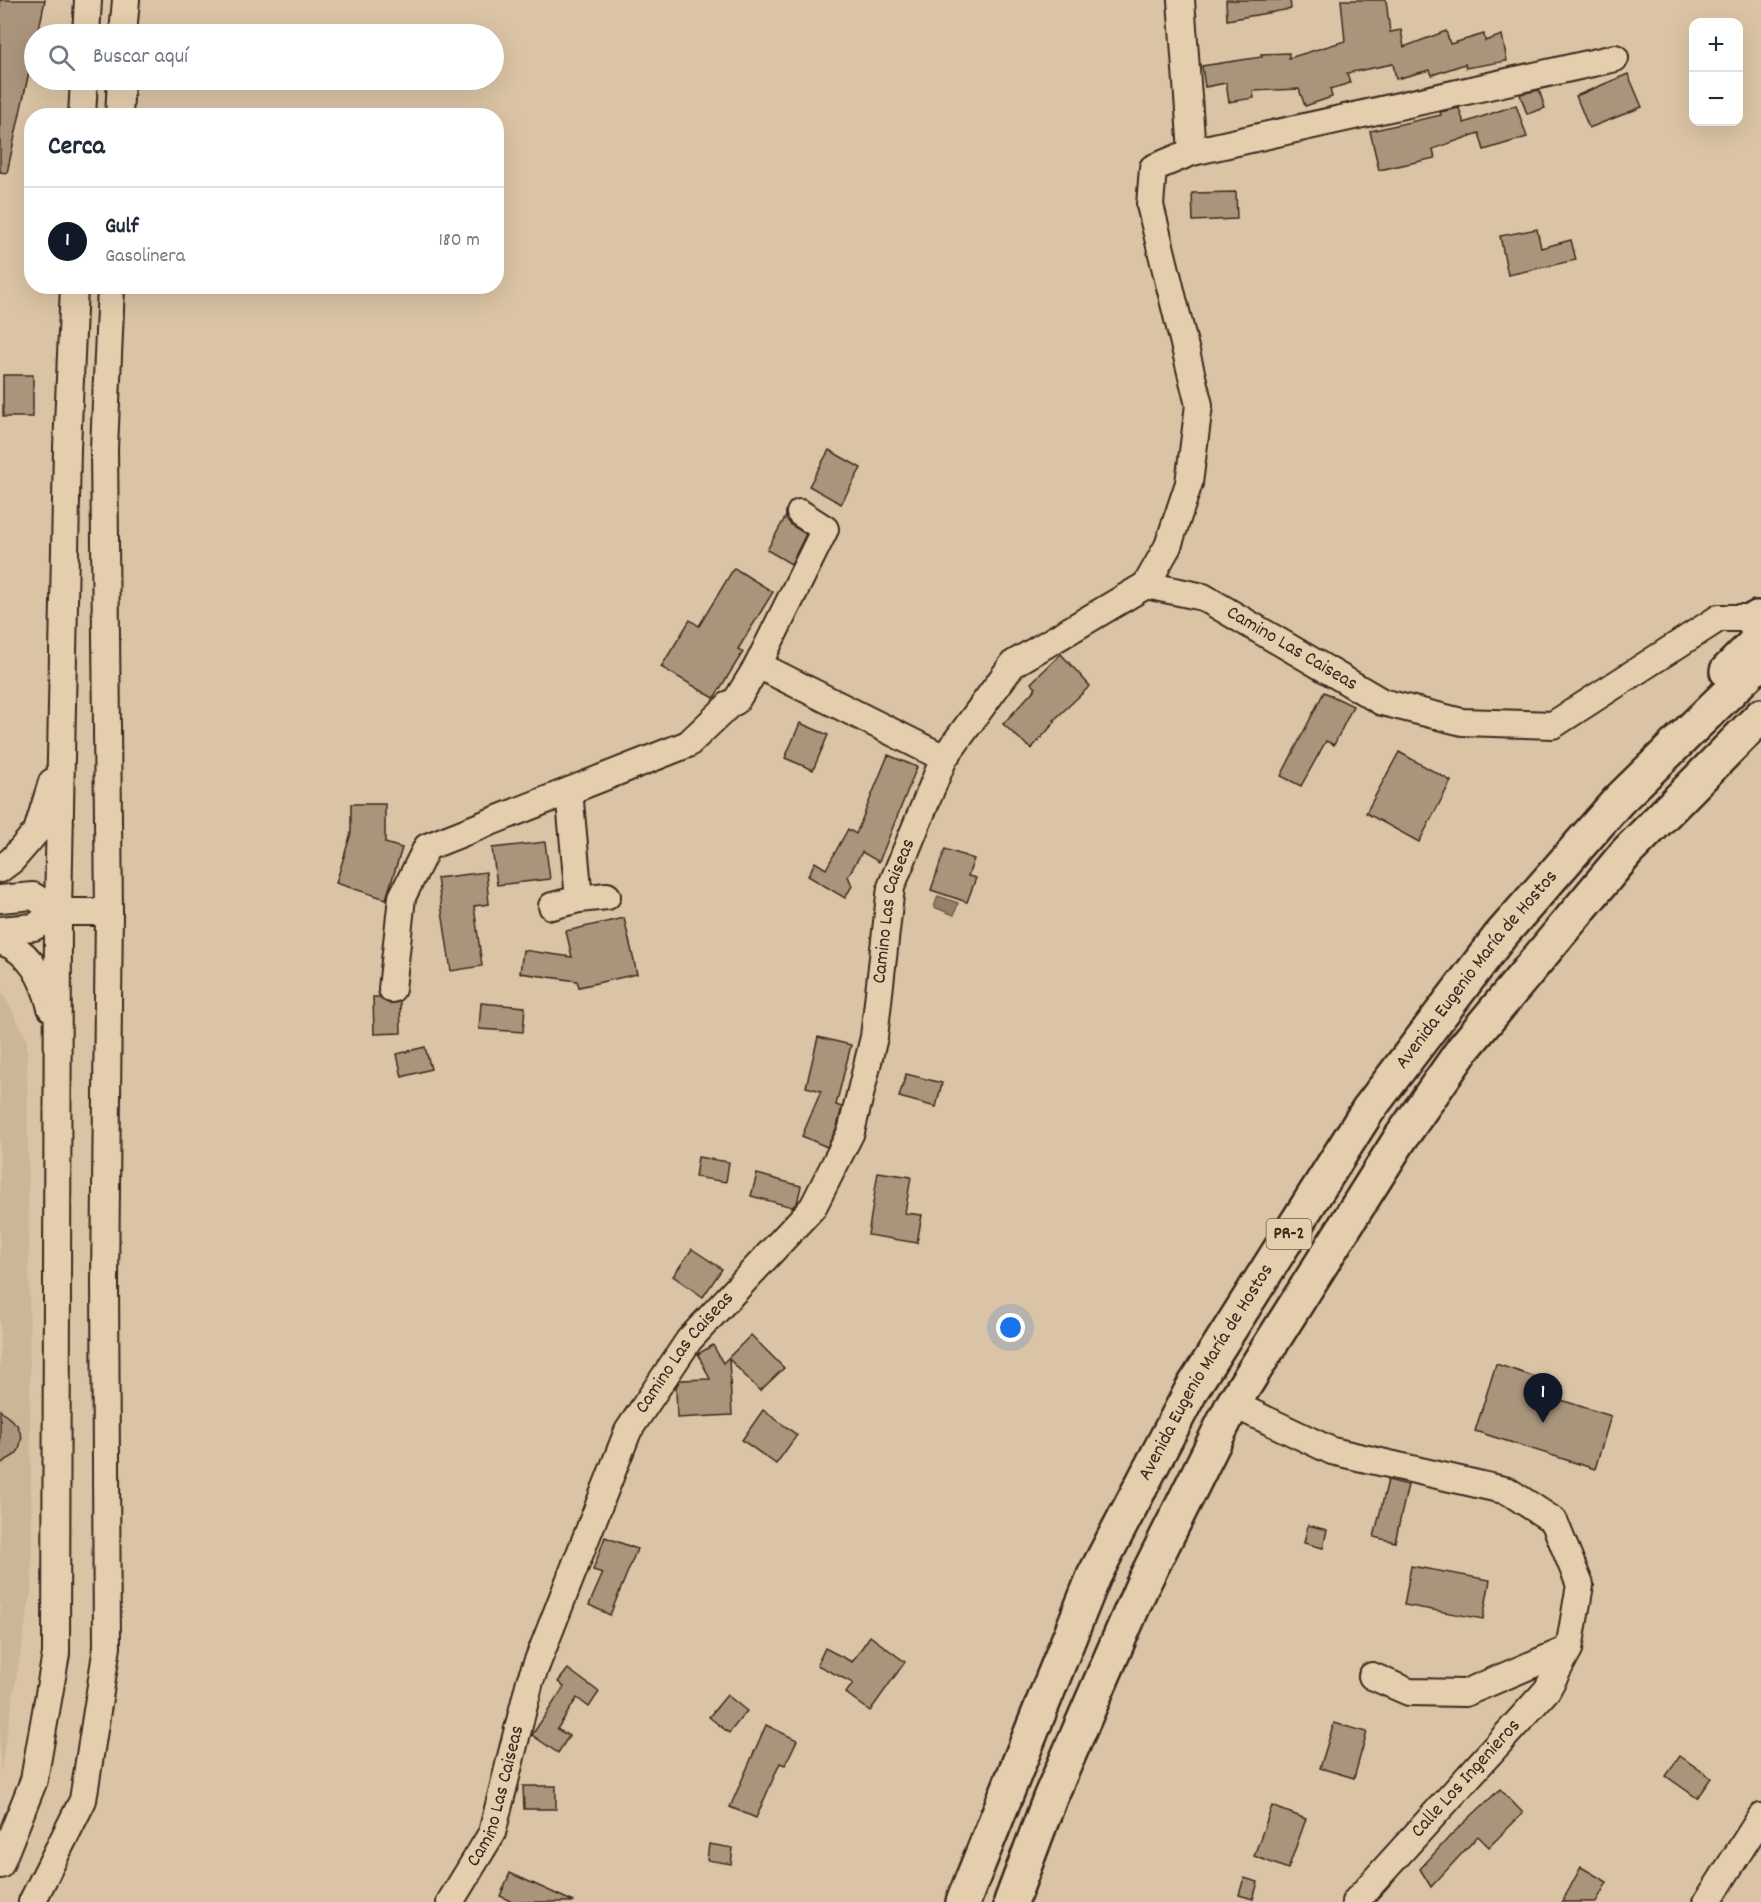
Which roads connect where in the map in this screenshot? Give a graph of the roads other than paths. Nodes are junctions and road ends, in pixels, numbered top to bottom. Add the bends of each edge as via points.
1 (88, 0) edge
2 (126, 0) edge
3 (1181, 0) edge
4 (87, 24) edge
5 (124, 24) edge
6 (1615, 58) dead end
7 (83, 90) edge
8 (120, 90) edge
9 (82, 108) edge
10 (119, 108) edge
11 (1192, 152) junction
12 (74, 294) edge
13 (111, 294) edge
14 (70, 360) junction
15 (108, 363) junction
16 (800, 513) dead end
17 (1146, 585) junction
18 (1759, 618) edge
19 (1761, 661) edge
20 (758, 665) junction
21 (1754, 727) edge
22 (1676, 743) junction
23 (61, 750) junction
24 (945, 758) junction
25 (569, 790) junction
26 (0, 869) edge
27 (607, 896) dead end
28 (0, 899) edge
29 (579, 899) junction
30 (552, 906) dead end
31 (58, 912) junction
32 (109, 912) junction
33 (0, 930) edge
34 (0, 941) edge
35 (392, 989) dead end
36 (58, 1037) junction
37 (1233, 1404) junction
38 (1569, 1649) junction
39 (1372, 1676) dead end
40 (1761, 1817) edge
41 (0, 1865) edge
42 (1714, 1900) edge
43 (32, 1902) edge
44 (450, 1902) edge
45 (963, 1902) edge
46 (1011, 1902) edge
47 (1355, 1902) edge

1 - 4 street
2 - 5 street
3 - 11 street
6 - 11 street
7 - 9 street
8 - 10 street
11 - 17 street via 1153,168 1150,206 1198,405 1189,483 1168,546
12 - 14 street
13 - 15 street
14 - 15 street
14 - 23 street
15 - 32 street via 104,449
16 - 20 street via 825,529
17 - 18 street, Camino Las Caiseas via 1203,597 1382,702 1462,722 1553,724 1719,618
17 - 24 street, Camino Las Caiseas via 1013,664
18 - 22 highway via 1756,642 1688,711
19 - 22 highway, Avenida Eugenio María de Hostos / PR-2
20 - 24 street
20 - 25 street via 736,701 688,744
21 - 37 highway, Avenida Eugenio María de Hostos / PR-2 via 1627,852 1463,1049 1400,1138
22 - 45 highway, Avenida Eugenio María de Hostos / PR-2 via 1618,801 1500,936 1432,1023 1368,1110 1192,1389 1094,1576
23 - 26 street via 37,831
23 - 31 street
24 - 44 street, Camino Las Caiseas via 891,887 874,1037 851,1132 813,1207 689,1340 628,1431 530,1681 492,1833
25 - 29 street
25 - 35 street via 427,847 402,897
27 - 29 street
28 - 31 street via 33,896
29 - 30 street
31 - 32 street
31 - 33 street via 34,927
31 - 36 street
32 - 43 street via 107,1647 83,1800
34 - 36 street via 28,958 44,982
36 - 41 street via 56,1654 34,1780
37 - 38 street, Calle Los Ingenieros via 1332,1451 1508,1491 1554,1521 1580,1585
37 - 46 highway, Avenida Eugenio María de Hostos / PR-2 via 1142,1586 1050,1798
38 - 39 street via 1465,1693 1409,1692
38 - 47 street, Calle Los Ingenieros via 1546,1690
40 - 42 street

